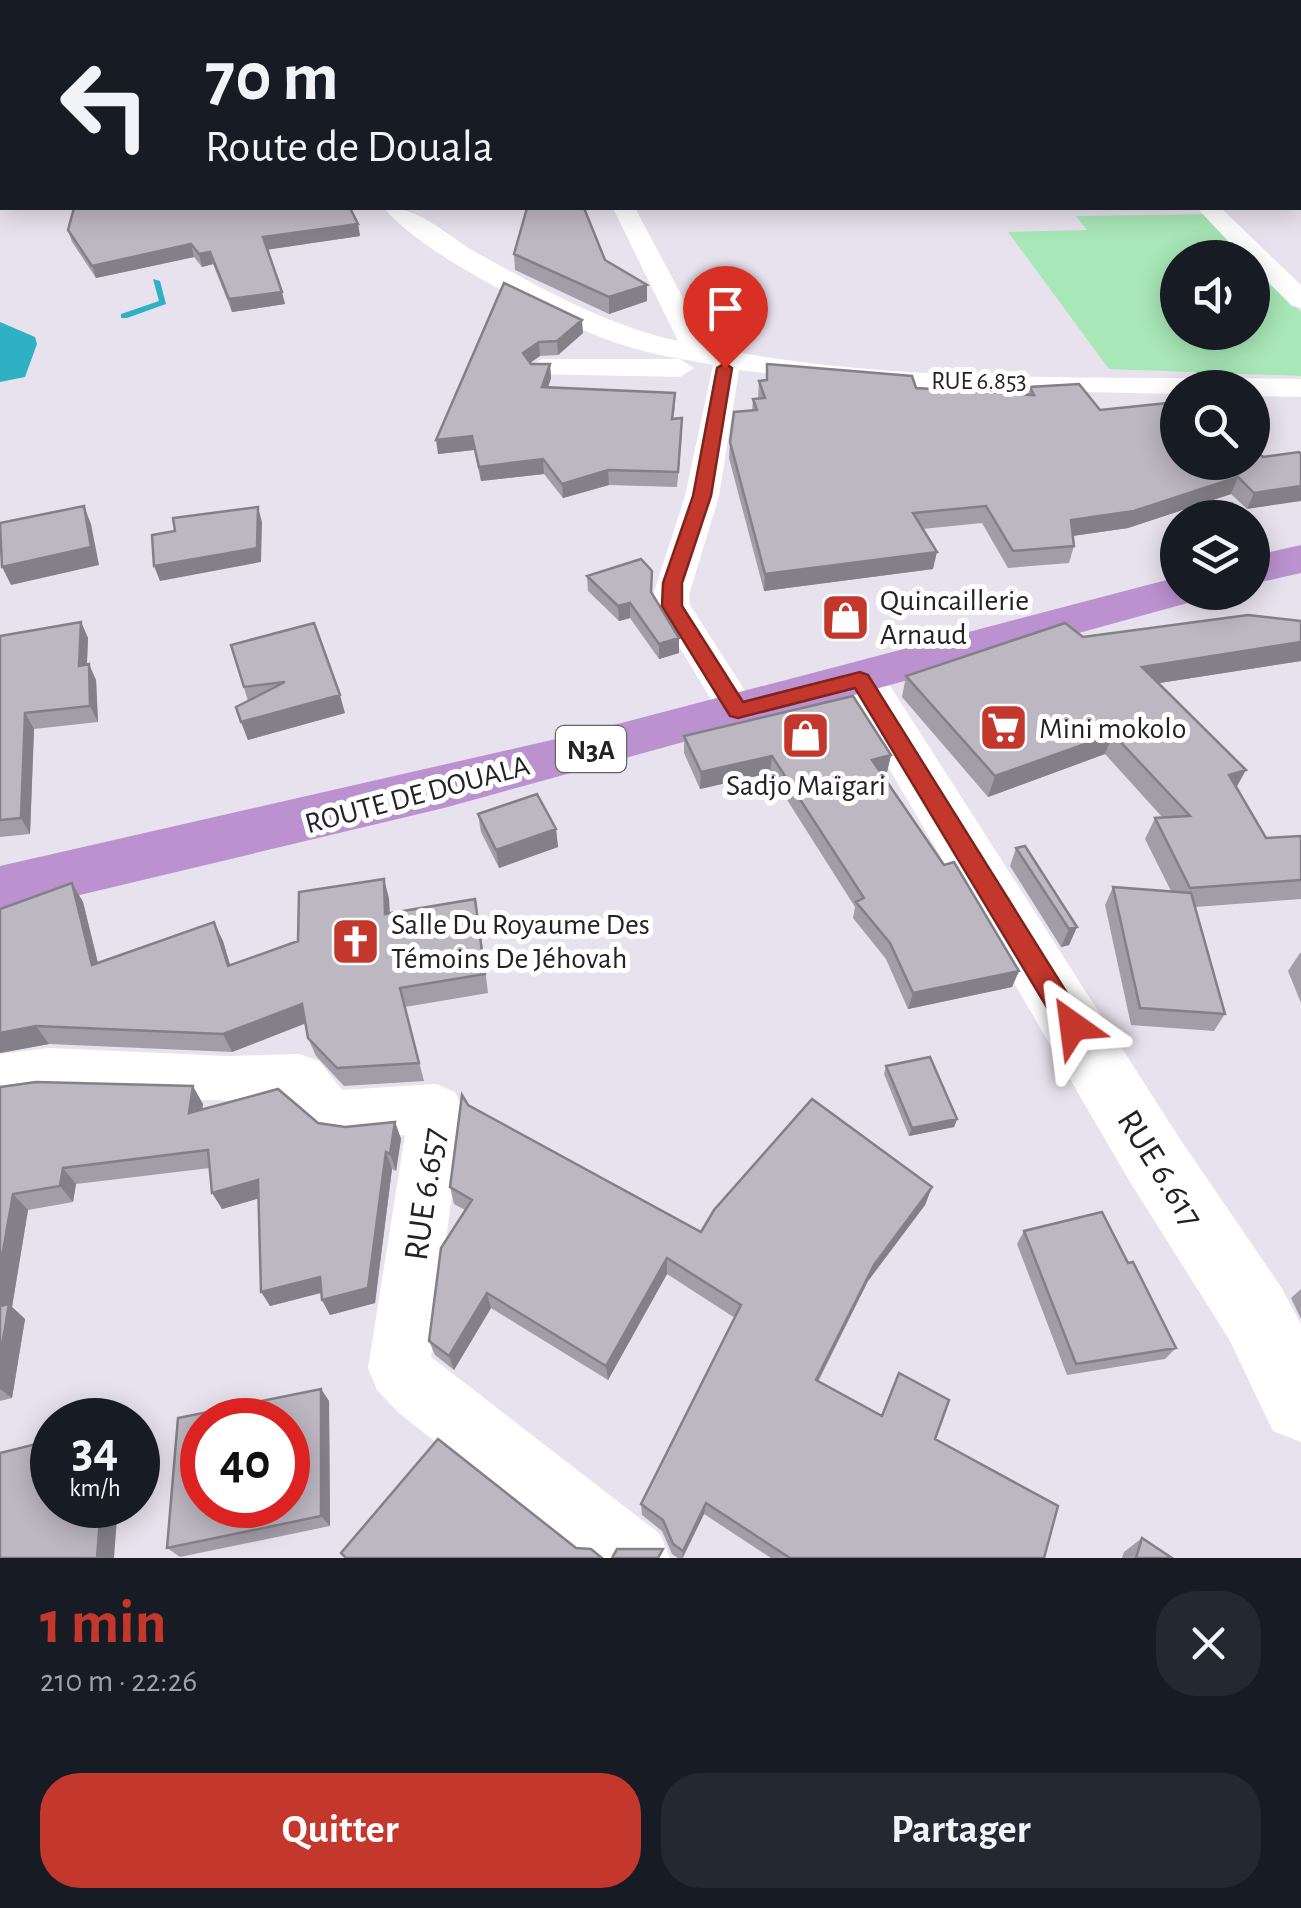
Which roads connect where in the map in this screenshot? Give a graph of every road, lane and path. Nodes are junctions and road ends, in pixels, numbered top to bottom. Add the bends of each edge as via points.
1 (399, 210) edge
2 (625, 210) edge
3 (1210, 210) edge
4 (1301, 300) edge
5 (727, 362) junction
6 (542, 368) edge
7 (1301, 388) edge
8 (1301, 558) edge
9 (1270, 566) edge
10 (1160, 596) edge
11 (860, 680) junction
12 (738, 711) junction
13 (0, 890) edge
14 (0, 1078) edge
15 (1301, 1403) edge
16 (636, 1558) edge

1 - 5 street, RUE 6.853 via 471,260 598,326
2 - 5 street
3 - 4 street
5 - 6 street
5 - 7 street, RUE 6.853 via 895,379
5 - 12 street via 702,496 671,595
8 - 9 highway
10 - 11 highway, ROUTE DE DOUALA / N3A
11 - 12 highway, ROUTE DE DOUALA / N3A
11 - 15 street, RUE 6.617 via 1255,1314
12 - 13 highway, ROUTE DE DOUALA / N3A via 270,832
14 - 16 street, RUE 6.657 via 49,1072 300,1078 330,1115 436,1109 400,1368 421,1392

